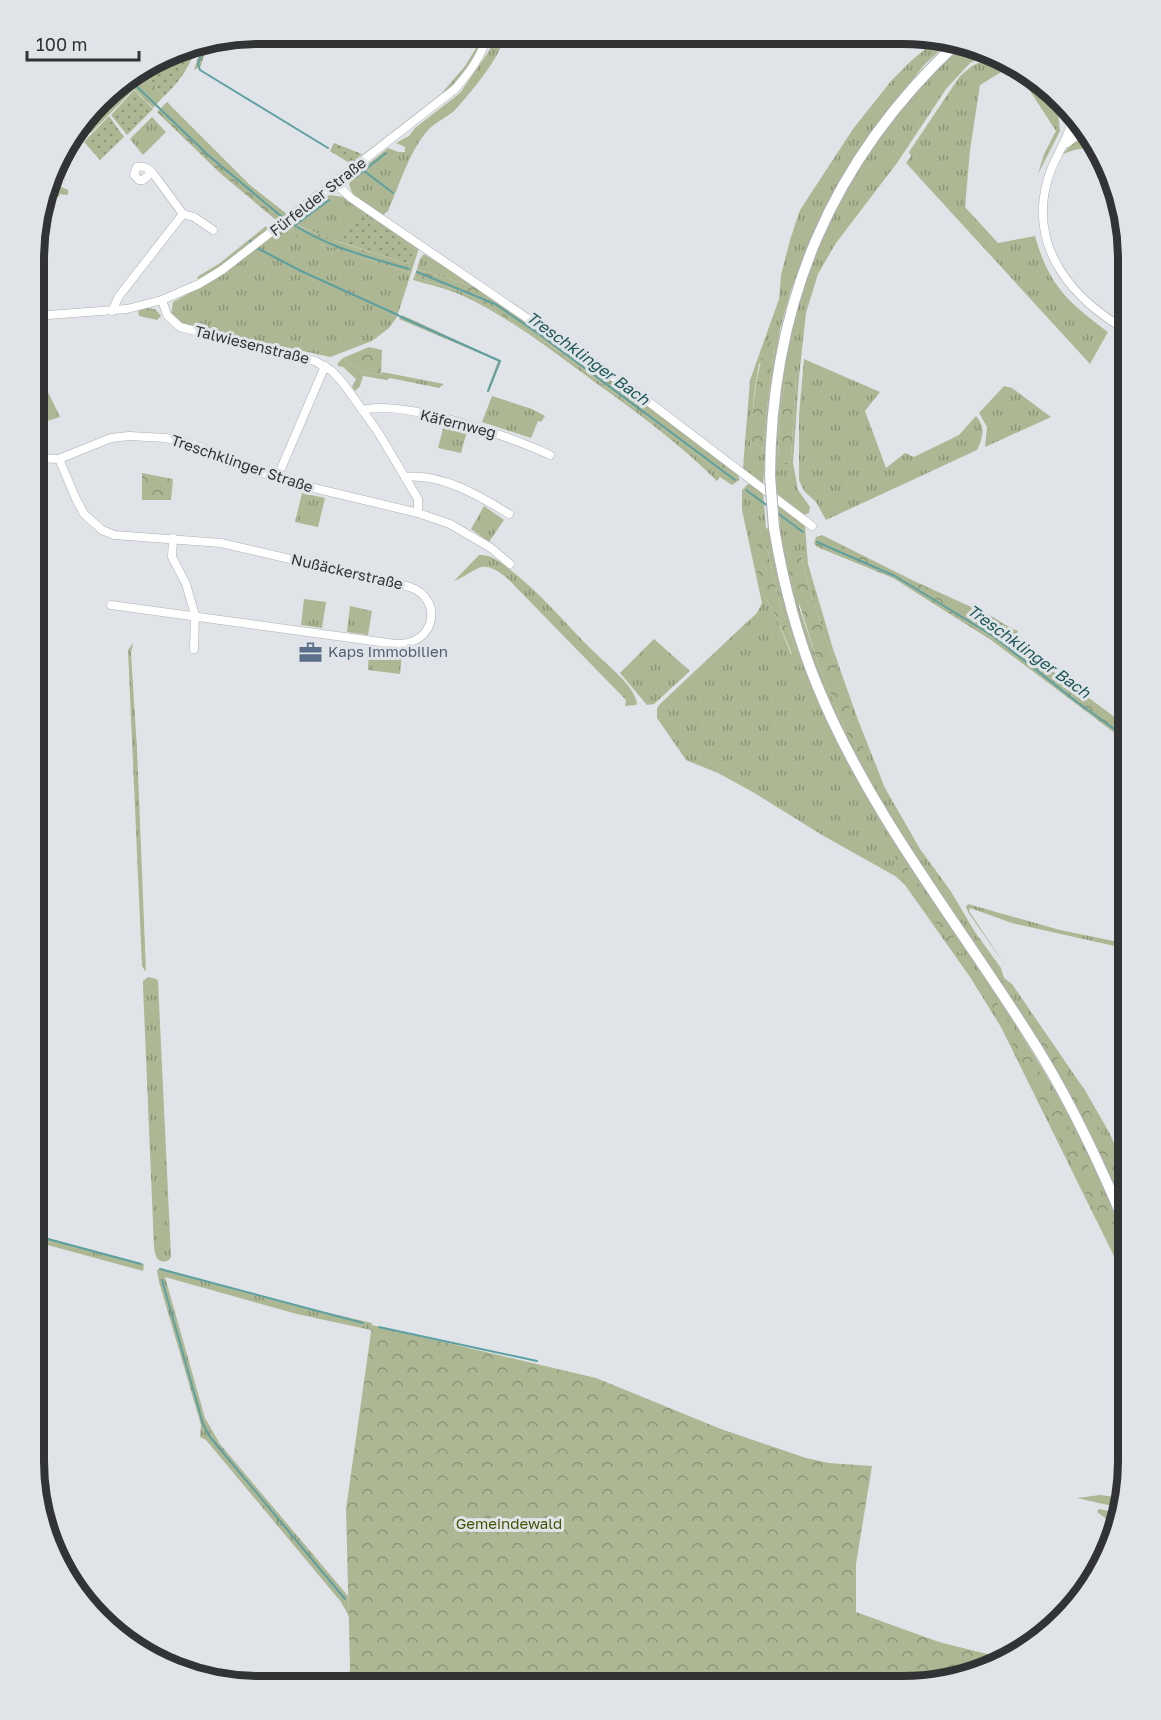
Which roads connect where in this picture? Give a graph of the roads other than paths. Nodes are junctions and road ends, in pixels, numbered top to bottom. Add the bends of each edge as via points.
1 (484, 44) edge
2 (952, 50) edge
3 (1072, 127) edge
4 (1078, 135) edge
5 (1063, 146) junction
6 (152, 172) dead end
7 (336, 184) junction
8 (183, 214) junction
9 (213, 230) dead end
10 (162, 300) junction
11 (112, 311) junction
12 (44, 315) edge
13 (1118, 324) edge
14 (325, 366) junction
15 (362, 410) junction
16 (550, 455) dead end
17 (44, 458) edge
18 (59, 459) junction
19 (405, 477) junction
20 (277, 478) junction
21 (418, 513) junction
22 (509, 514) dead end
23 (812, 526) dead end
24 (173, 538) junction
25 (510, 564) dead end
26 (111, 604) dead end
27 (195, 615) junction
28 (194, 649) dead end
29 (1118, 1208) edge

1 - 7 street, Fürfelder Straße via 475,64 455,89
2 - 29 main road, bridge via 868,143 815,241 794,300 779,362 770,476 774,528 798,634 845,744 878,805 1042,1056 1088,1141
3 - 5 street
4 - 5 street
5 - 13 street via 1046,183 1043,210 1048,243 1058,268 1073,289
6 - 8 street
7 - 10 street, Fürfelder Straße via 222,270
7 - 23 street via 637,393
8 - 9 street
8 - 11 street via 119,296
10 - 11 street, Fürfelder Straße
10 - 14 street, Talwiesenstraße via 167,315 180,327
11 - 12 street, Fürfelder Straße
14 - 15 street, Talwiesenstraße
14 - 20 street
15 - 16 street, Käfernweg via 392,409 459,423
15 - 19 street, Talwiesenstraße
17 - 18 street, Treschklinger Straße
18 - 20 street, Treschklinger Straße via 111,438 149,436 198,446
18 - 24 street, Nußäckerstraße via 84,514 102,530 128,537
19 - 21 street, Talwiesenstraße via 418,499
19 - 22 street via 463,488
20 - 21 street, Treschklinger Straße
21 - 25 street, Treschklinger Straße via 474,537
24 - 27 street via 172,556
24 - 27 street, Nußäckerstraße via 221,543 410,587 419,590 427,600 430,621 422,638 406,644
26 - 27 street, Nußäckerstraße
27 - 28 street

